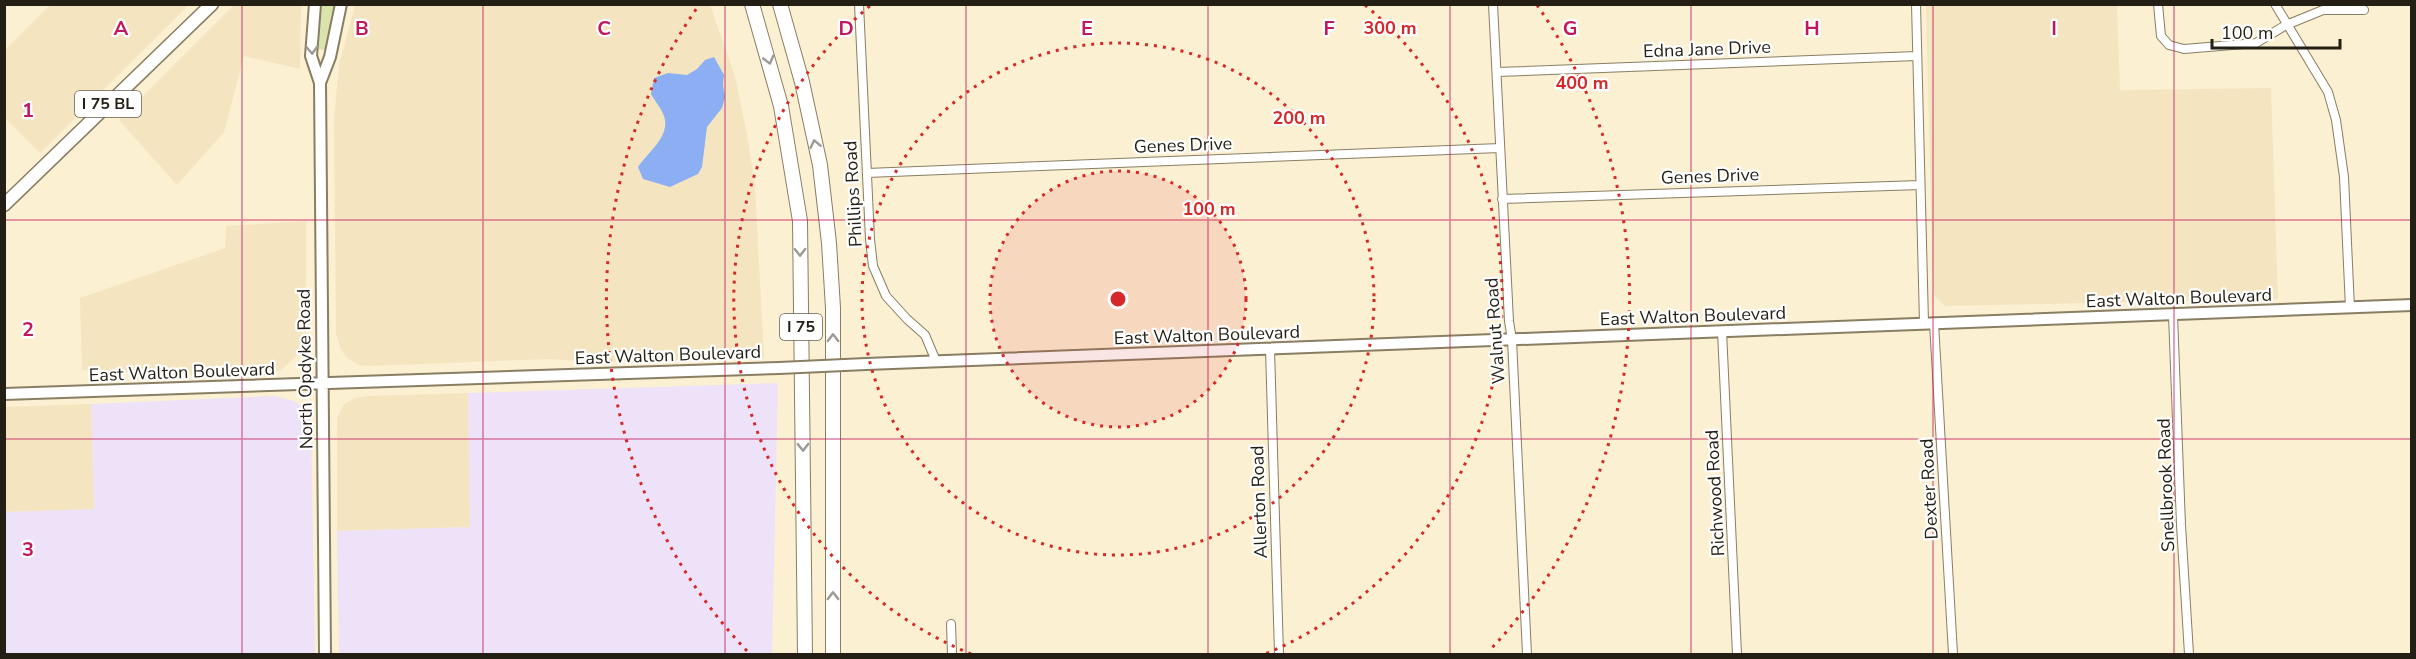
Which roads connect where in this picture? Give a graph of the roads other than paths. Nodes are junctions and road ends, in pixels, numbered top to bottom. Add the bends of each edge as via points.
1 (212, 4) edge
2 (310, 4) edge
3 (315, 4) edge
4 (341, 4) edge
5 (752, 4) edge
6 (780, 4) edge
7 (859, 4) edge
8 (1494, 4) edge
9 (1917, 4) edge
10 (2158, 4) edge
11 (2275, 4) edge
12 (2364, 10) dead end
13 (313, 16) junction
14 (2286, 25) junction
15 (1917, 56) junction
16 (1497, 72) junction
17 (320, 83) junction
18 (1500, 148) junction
19 (867, 173) junction
20 (1920, 185) junction
21 (1502, 200) junction
22 (4, 205) edge
23 (2412, 305) edge
24 (2350, 308) junction
25 (2173, 315) junction
26 (1929, 323) junction
27 (1722, 331) junction
28 (1512, 340) junction
29 (1270, 349) junction
30 (936, 362) junction
31 (322, 384) junction
32 (4, 394) edge
33 (951, 624) dead end
34 (325, 654) edge
35 (805, 654) edge
36 (833, 654) edge
37 (952, 654) edge
38 (1279, 654) edge
39 (1527, 654) edge
40 (1737, 654) edge
41 (1953, 654) edge
42 (2189, 654) edge

1 - 22 main road, I 75 BL
2 - 13 main road
3 - 13 main road, North Opdyke Road
4 - 17 main road, North Opdyke Road
5 -> 35 highway, I 75 via 781,106 800,221
36 -> 6 highway, I 75 via 833,308 829,243 820,165
7 - 19 street, Phillips Road
8 - 16 street, Walnut Road
9 - 15 street, Dexter Road
10 - 14 street via 2162,36 2169,45 2184,49 2256,43
11 - 14 street
12 - 14 street via 2323,10
13 -> 17 main road, North Opdyke Road via 311,56
14 - 24 street via 2328,92 2336,120 2344,177
15 - 16 street, Edna Jane Drive
15 - 20 street, Dexter Road
16 - 18 street, Walnut Road
17 - 31 main road, North Opdyke Road
18 - 19 street, Genes Drive
18 - 21 street, Walnut Road
19 - 30 street, Phillips Road via 873,266 886,296 925,335
20 - 21 street, Genes Drive
20 - 26 street, Dexter Road
21 - 28 street, Walnut Road
23 - 24 main road, East Walton Boulevard
24 - 25 main road, East Walton Boulevard
25 - 26 main road, East Walton Boulevard
25 - 42 street, Snellbrook Road
26 - 27 main road, East Walton Boulevard
26 - 41 street, Dexter Road
27 - 28 main road, East Walton Boulevard
27 - 40 street, Richwood Road
28 - 29 main road, East Walton Boulevard
28 - 39 street, Walnut Road
29 - 30 main road, East Walton Boulevard
29 - 38 street, Allerton Road
30 - 31 main road, East Walton Boulevard, bridge
31 - 32 main road, East Walton Boulevard
31 - 34 main road, North Opdyke Road
33 - 37 street

